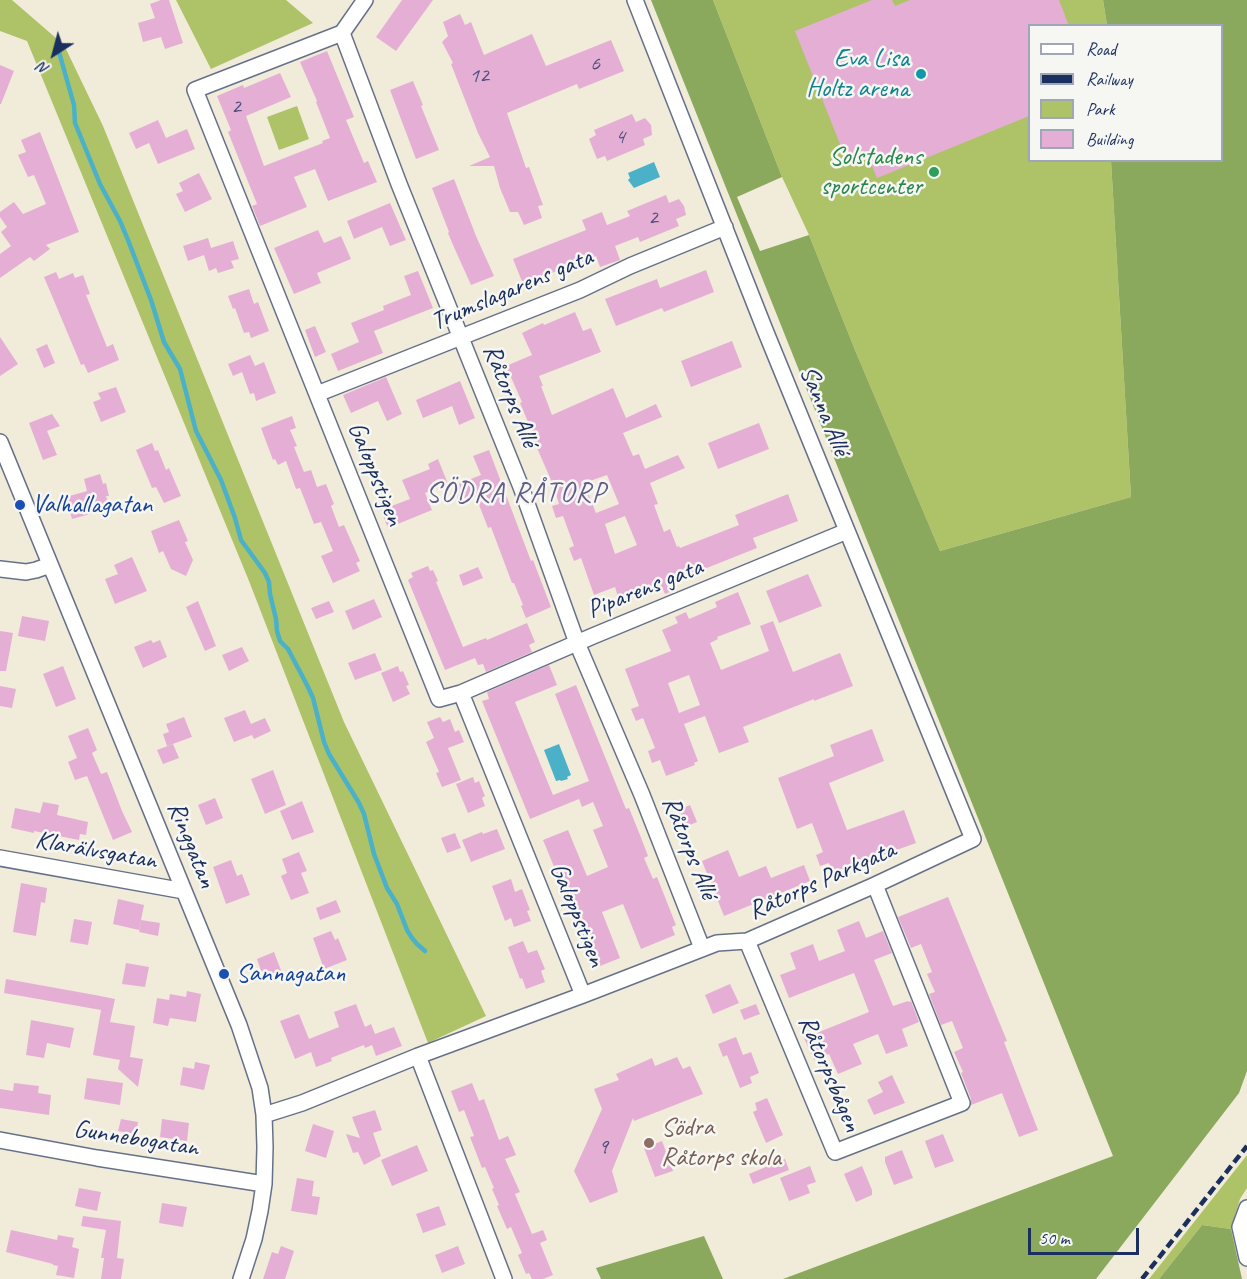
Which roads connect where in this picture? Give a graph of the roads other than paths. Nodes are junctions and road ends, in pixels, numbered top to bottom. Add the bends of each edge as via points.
1 (365, 0) edge
2 (635, 0) edge
3 (342, 33) junction
4 (725, 227) junction
5 (461, 338) junction
6 (317, 394) junction
7 (0, 442) edge
8 (847, 531) junction
9 (50, 565) junction
10 (0, 569) edge
11 (577, 643) junction
12 (461, 693) junction
13 (973, 839) joint
14 (0, 858) edge
15 (875, 885) junction
16 (184, 891) junction
17 (747, 941) junction
18 (702, 948) junction
19 (583, 995) junction
20 (418, 1056) junction
21 (264, 1115) junction
22 (0, 1140) edge
23 (264, 1184) junction
24 (1247, 1208) edge
25 (1247, 1258) edge
26 (241, 1279) edge
27 (504, 1279) edge

1 - 3 street
2 - 4 street, Sanna Allé
3 - 5 street, Råtorps Allé
3 - 6 street, Galoppstigen via 195,90
4 - 5 street, Trumslagarens gata
4 - 8 street, Sanna Allé
5 - 6 street, Trumslagarens gata
5 - 11 street, Råtorps Allé via 523,492
6 - 12 street, Galoppstigen via 439,699
7 - 9 street, Ringgatan
8 - 11 street, Piparens gata
8 - 13 street, Sanna Allé
9 - 10 street via 26,572
9 - 16 street, Ringgatan
11 - 12 street, Piparens gata
11 - 18 street, Råtorps Allé
12 - 19 street, Galoppstigen
13 - 15 street, Råtorps Parkgata
14 - 16 street, Klarälvsgatan
15 - 17 street, Råtorps Parkgata
15 - 17 street, Råtorpsbågen via 962,1103 835,1152
16 - 21 street, Ringgatan via 239,1025 260,1088
17 - 18 street, Råtorps Parkgata
18 - 19 street, Råtorps Parkgata
19 - 20 street, Råtorps Parkgata
20 - 21 street
20 - 27 street
21 - 23 street, Ringgatan
22 - 23 street, Gunnebogatan
23 - 26 street, Ringgatan via 254,1239
24 - 25 street via 1240,1227

